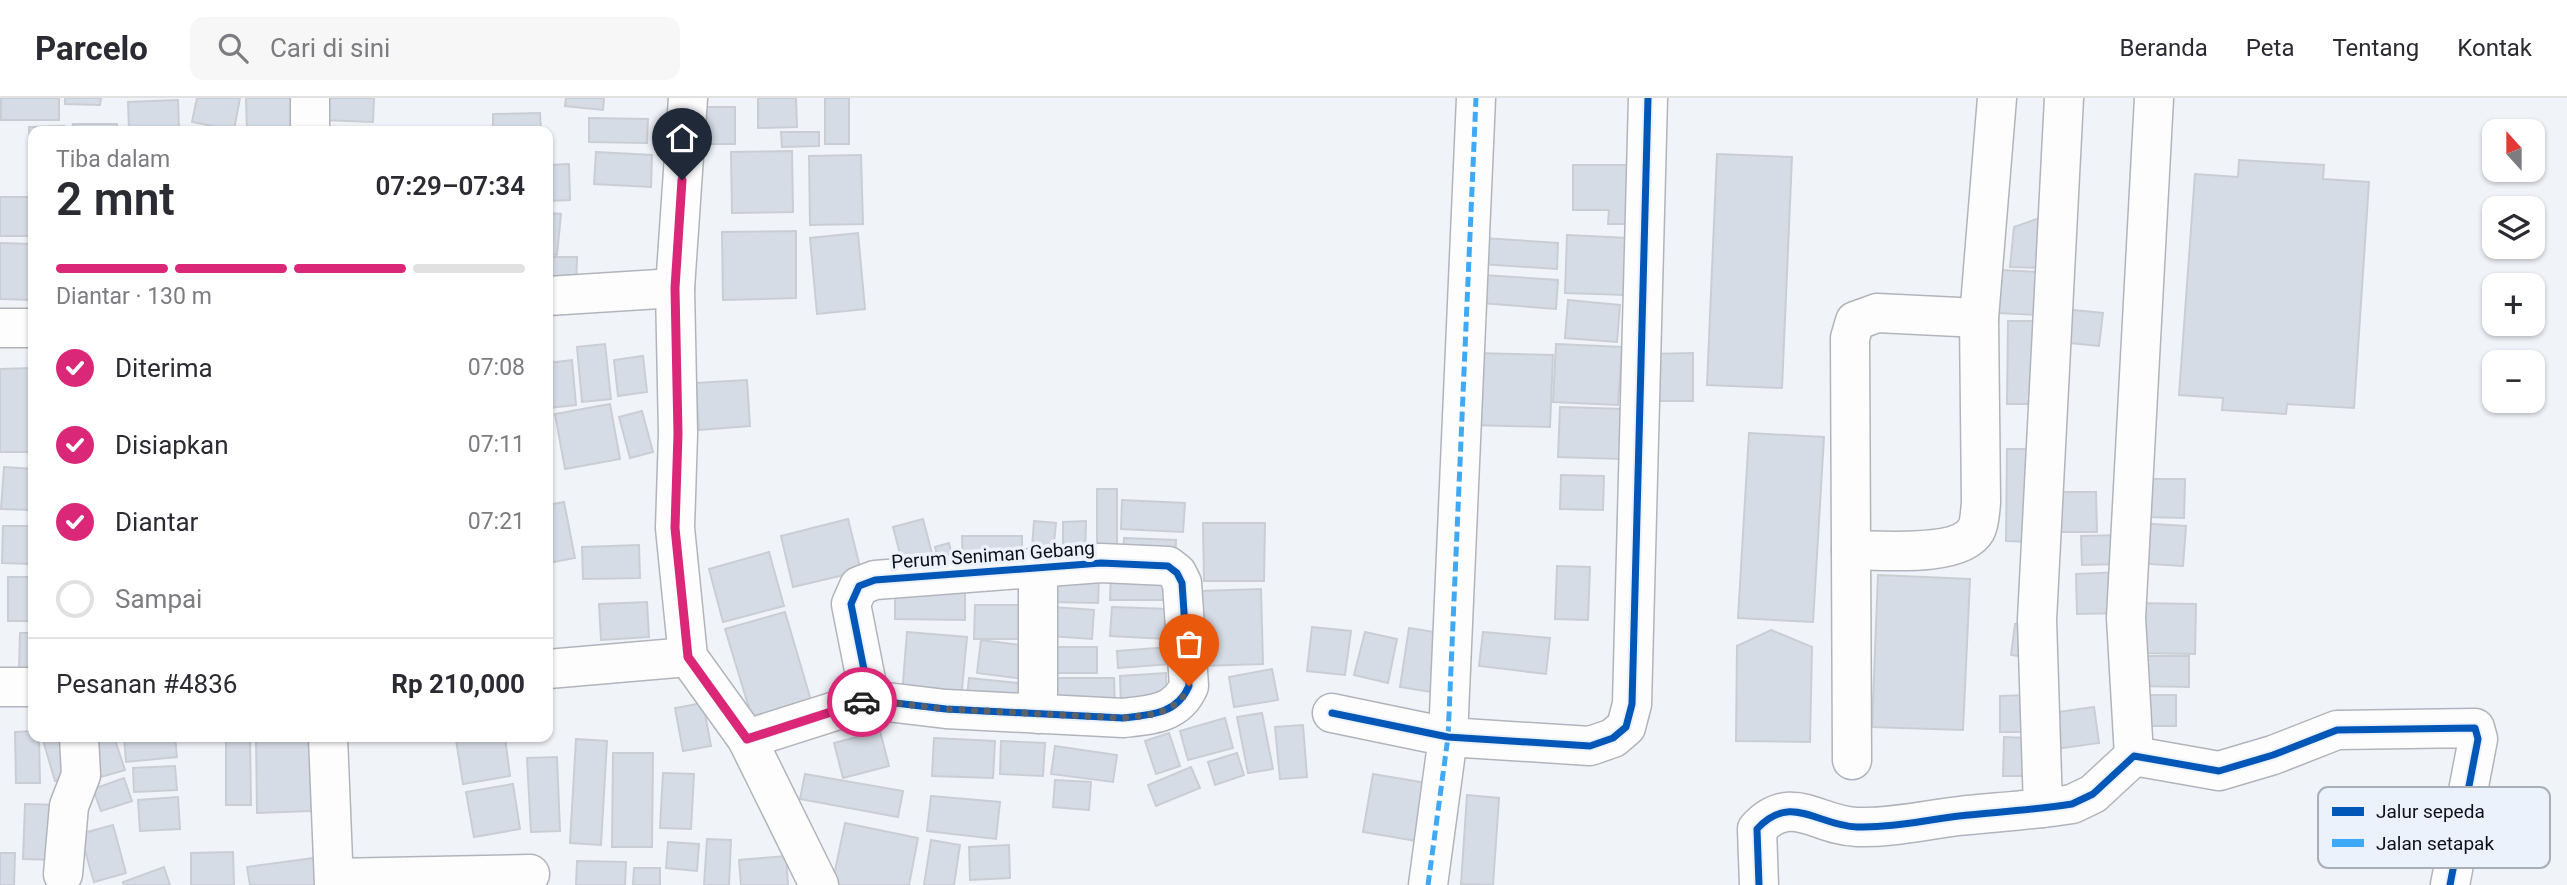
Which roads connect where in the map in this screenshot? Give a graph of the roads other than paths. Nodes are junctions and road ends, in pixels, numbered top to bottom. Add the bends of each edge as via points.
1 (310, 98) edge
2 (688, 98) edge
3 (1476, 98) edge
4 (1648, 98) edge
5 (1997, 98) edge
6 (2064, 98) edge
7 (2154, 98) edge
8 (310, 126) edge
9 (675, 288) junction
10 (553, 296) edge
11 (1979, 318) junction
12 (0, 328) edge
13 (28, 328) edge
14 (1851, 550) junction
15 (1038, 569) junction
16 (688, 657) junction
17 (553, 669) edge
18 (0, 687) edge
19 (28, 687) edge
20 (870, 700) junction
21 (1038, 713) junction
22 (1332, 713) dead end
23 (1448, 737) junction
24 (747, 739) junction
25 (79, 742) edge
26 (328, 742) edge
27 (2134, 756) junction
28 (1852, 760) dead end
29 (2469, 787) edge
30 (2043, 808) junction
31 (63, 874) dead end
32 (530, 874) dead end
33 (334, 881) edge
34 (819, 885) edge
35 (1428, 885) edge
36 (1759, 885) edge

1 - 8 street
2 - 9 street
3 - 23 street
4 - 23 street via 1632,704 1626,727 1613,738 1590,746
5 - 11 street
6 - 30 street via 2037,620
7 - 27 street via 2126,618
9 - 10 street
9 - 16 street via 675,528
11 - 14 street via 1981,503 1977,529 1962,544 1939,549
11 - 14 street via 1877,313 1855,321 1850,338
12 - 13 street
14 - 28 street
15 - 20 street, Perum Seniman Gebang via 884,579 859,586 851,604
15 - 21 street, Perum Seniman Gebang
15 - 21 street, Perum Seniman Gebang via 1101,563 1168,566 1182,583 1189,686 1175,707 1153,715 1123,718
16 - 17 street
16 - 24 street
18 - 19 street
20 - 21 street, Perum Seniman Gebang
20 - 24 street, Perum Seniman Gebang
22 - 23 street
23 - 35 street
24 - 34 street
25 - 31 street via 80,775 69,806
26 - 33 street
27 - 29 street via 2218,771 2337,730 2475,728 2478,739
27 - 30 street via 2093,794 2072,804
30 - 36 street via 1855,827 1783,811 1757,829
32 - 33 street

